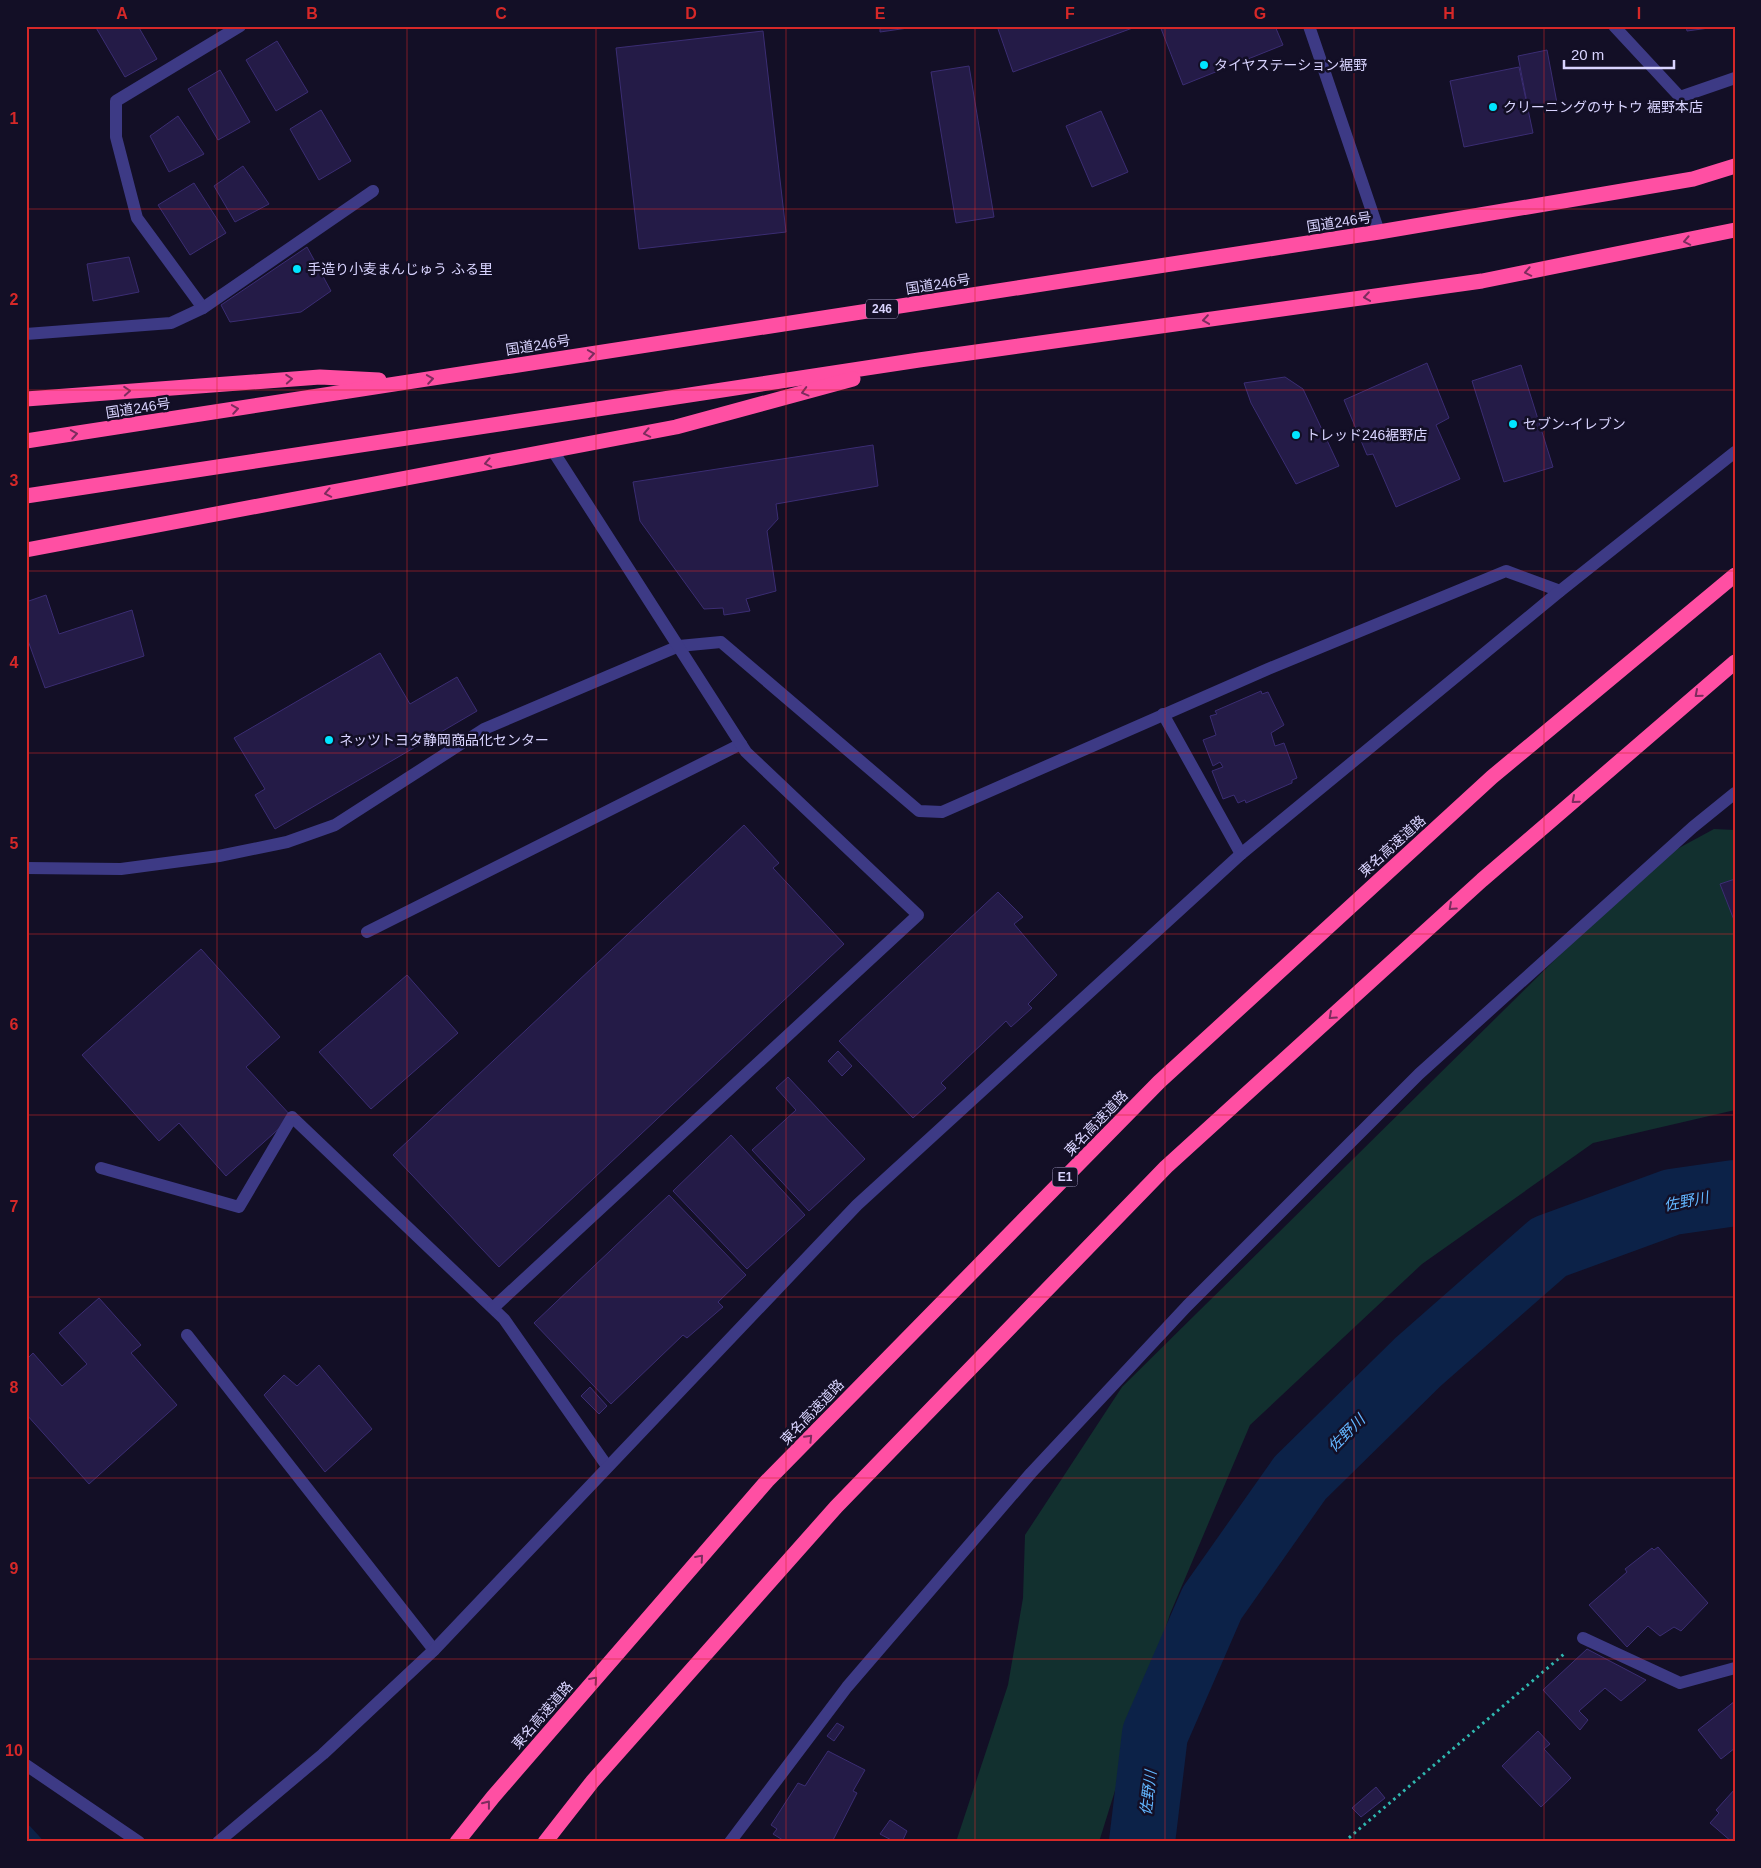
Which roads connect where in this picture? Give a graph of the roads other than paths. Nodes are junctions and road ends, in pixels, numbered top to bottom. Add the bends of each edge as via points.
1 (240, 26) edge
2 (1309, 26) edge
3 (1614, 26) edge
4 (1735, 78) edge
5 (1735, 166) edge
6 (373, 191) dead end
7 (1735, 230) edge
8 (1379, 232) junction
9 (204, 308) junction
10 (26, 334) edge
11 (919, 360) junction
12 (408, 382) junction
13 (26, 399) edge
14 (26, 442) edge
15 (553, 451) junction
16 (1735, 452) edge
17 (26, 496) edge
18 (26, 550) edge
19 (1735, 575) edge
20 (1560, 591) junction
21 (679, 646) junction
22 (1735, 662) edge
23 (1163, 714) junction
24 (741, 744) junction
25 (1735, 793) edge
26 (1241, 854) junction
27 (26, 868) edge
28 (366, 932) dead end
29 (100, 1168) dead end
30 (492, 1308) junction
31 (187, 1335) dead end
32 (607, 1466) junction
33 (1583, 1638) road end
34 (434, 1650) junction
35 (1735, 1668) edge
36 (26, 1765) edge
37 (139, 1842) edge
38 (218, 1842) edge
39 (457, 1842) edge
40 (545, 1842) edge
41 (730, 1842) edge

1 - 9 street via 116,101 116,137 137,218
2 - 8 street
3 - 4 street via 1680,97
5 - 8 highway, 国道246号 / 246 via 1694,179
6 - 9 street
7 -> 11 highway via 1482,281
12 -> 8 highway, 国道246号 / 246
9 - 10 street via 171,323
11 -> 15 highway via 676,427
11 - 17 highway
13 -> 12 highway via 320,376
14 -> 12 highway, 国道246号 / 246
15 -> 18 highway
15 - 21 street
16 - 20 street
39 -> 19 highway, 東名高速道路 / E1 via 767,1481 1159,1082 1492,777
20 - 23 street via 1506,570
20 - 26 street
21 - 23 street via 721,642 919,811 942,812
21 - 24 street
21 - 27 street via 484,729 335,824 287,842 219,856 121,869
22 -> 40 highway via 1482,880 1166,1167 836,1507 592,1782
23 - 26 street
24 - 28 street
24 - 30 street via 918,914
25 - 41 street via 1693,827 1419,1074 1186,1306 1031,1473 847,1687
26 - 32 street via 857,1205
29 - 30 street via 239,1207 292,1118
30 - 32 street via 504,1319
31 - 34 street
32 - 34 street
33 - 35 street via 1680,1682
34 - 38 street via 323,1754
36 - 37 street

